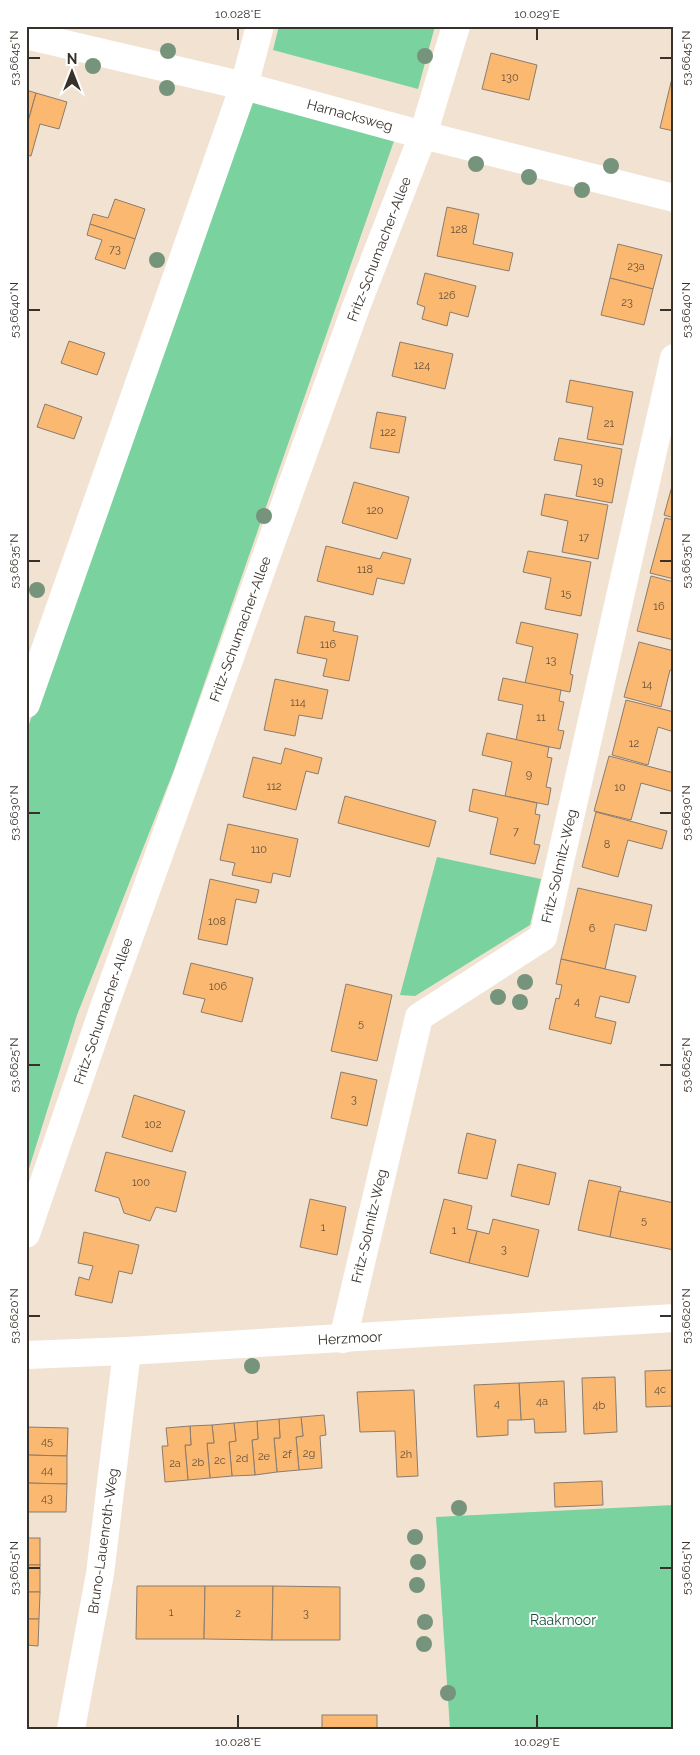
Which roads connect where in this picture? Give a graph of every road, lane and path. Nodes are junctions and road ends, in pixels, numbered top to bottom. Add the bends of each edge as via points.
1 (260, 26) edge
2 (456, 26) edge
3 (26, 35) edge
4 (244, 86) junction
5 (423, 135) junction
6 (674, 198) edge
7 (674, 358) edge
8 (26, 704) edge
9 (26, 1234) edge
10 (674, 1318) edge
11 (343, 1339) junction
12 (127, 1351) junction
13 (26, 1355) edge
14 (70, 1729) edge

1 - 4 street
2 - 5 street, Fritz-Schumacher-Allee
3 - 4 street, Harnacksweg
4 - 5 street, Harnacksweg
4 - 8 street
5 - 6 street, Harnacksweg
5 - 9 street, Fritz-Schumacher-Allee via 346,334 106,1001
7 - 11 street, Fritz-Solmitz-Weg via 543,937 419,1017
10 - 11 street, Herzmoor
11 - 12 street, Herzmoor
12 - 13 street, Herzmoor
12 - 14 street, Bruno-Lauenroth-Weg via 100,1574

